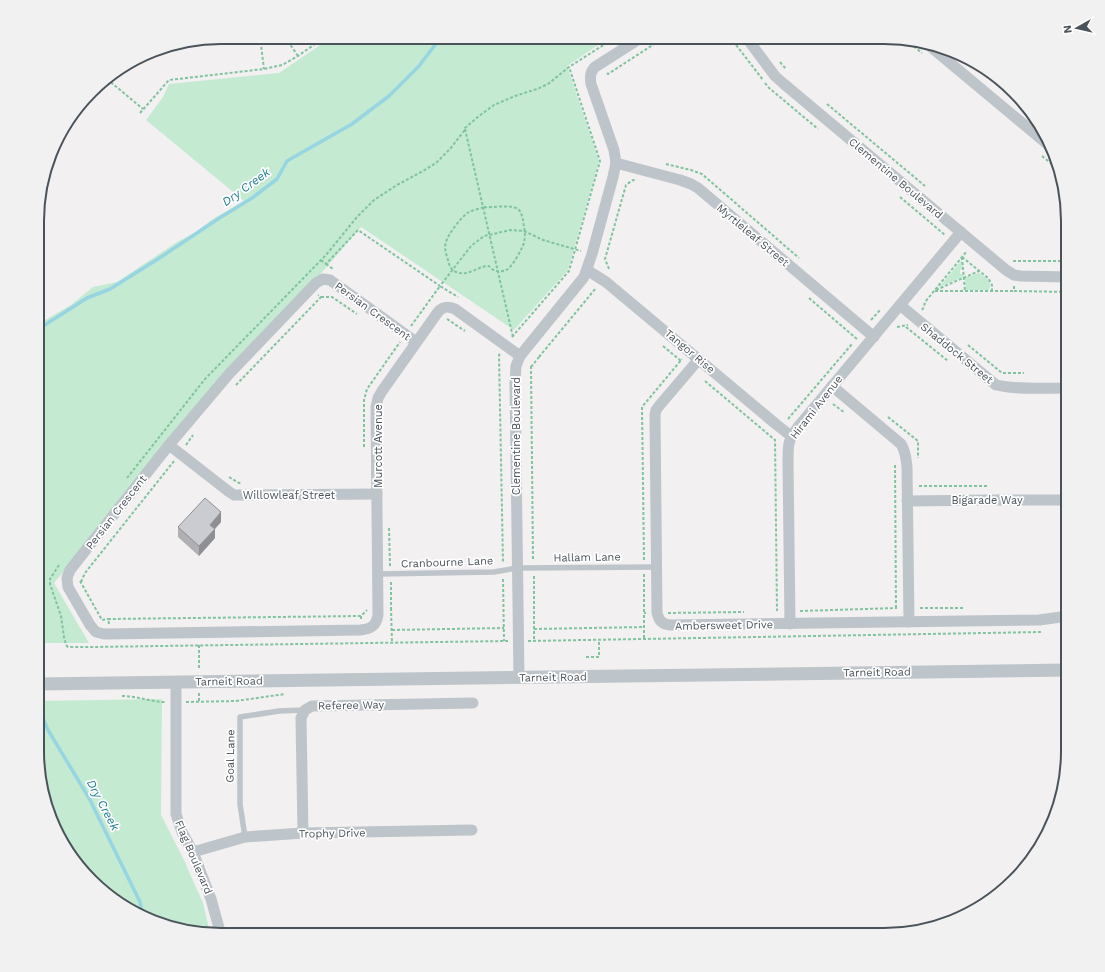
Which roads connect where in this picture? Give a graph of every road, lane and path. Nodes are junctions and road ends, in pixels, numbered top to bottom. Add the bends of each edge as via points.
1 (261, 44) edge
2 (290, 44) edge
3 (315, 44) edge
4 (605, 44) edge
5 (631, 44) edge
6 (751, 44) edge
7 (941, 53) edge
8 (298, 56) junction
9 (264, 68) junction
10 (111, 83) edge
11 (143, 109) junction
12 (140, 113) dead end
13 (465, 128) junction
14 (1040, 138) edge
15 (616, 163) junction
16 (664, 163) dead end
17 (640, 169) junction
18 (484, 207) junction
19 (525, 231) junction
20 (961, 232) junction
21 (489, 235) junction
22 (592, 254) junction
23 (321, 260) junction
24 (805, 262) dead end
25 (326, 264) junction
26 (452, 270) junction
27 (587, 270) junction
28 (498, 271) junction
29 (979, 271) junction
30 (338, 273) dead end
31 (964, 277) junction
32 (1061, 277) edge
33 (603, 279) junction
34 (301, 281) junction
35 (440, 286) junction
36 (311, 288) junction
37 (965, 291) junction
38 (1014, 291) dead end
39 (992, 292) junction
40 (321, 297) junction
41 (808, 297) dead end
42 (900, 305) junction
43 (455, 310) junction
44 (362, 318) dead end
45 (444, 324) dead end
46 (507, 332) dead end
47 (405, 335) junction
48 (513, 337) junction
49 (874, 337) junction
50 (416, 342) junction
51 (966, 344) dead end
52 (866, 347) junction
53 (689, 351) junction
54 (523, 352) junction
55 (699, 359) junction
56 (681, 361) junction
57 (531, 367) junction
58 (515, 368) junction
59 (690, 368) junction
60 (499, 369) dead end
61 (1024, 373) dead end
62 (832, 386) junction
63 (1061, 388) edge
64 (232, 389) dead end
65 (833, 404) dead end
66 (846, 413) dead end
67 (195, 433) dead end
68 (178, 434) junction
69 (791, 436) junction
70 (187, 444) junction
71 (169, 445) junction
72 (364, 451) dead end
73 (180, 453) junction
74 (895, 461) dead end
75 (228, 476) dead end
76 (125, 481) dead end
77 (247, 483) dead end
78 (919, 486) dead end
79 (989, 486) dead end
80 (377, 494) junction
81 (1061, 500) edge
82 (907, 501) junction
83 (390, 528) dead end
84 (59, 565) dead end
85 (644, 567) junction
86 (657, 567) junction
87 (517, 568) junction
88 (534, 568) junction
89 (378, 574) junction
90 (390, 574) junction
91 (81, 582) dead end
92 (391, 608) dead end
93 (896, 608) dead end
94 (367, 610) dead end
95 (777, 611) dead end
96 (644, 613) dead end
97 (360, 616) junction
98 (1061, 617) edge
99 (909, 622) junction
100 (790, 624) junction
101 (374, 626) joint
102 (644, 627) dead end
103 (504, 628) dead end
104 (534, 629) junction
105 (360, 630) junction
106 (392, 630) dead end
107 (1044, 632) dead end
108 (109, 634) junction
109 (599, 640) junction
110 (518, 641) junction
111 (534, 641) junction
112 (109, 647) junction
113 (586, 657) dead end
114 (1061, 670) edge
115 (519, 677) junction
116 (176, 682) junction
117 (44, 684) edge
118 (287, 694) dead end
119 (119, 696) dead end
120 (176, 702) junction
121 (473, 703) dead end
122 (305, 710) junction
123 (472, 830) dead end
124 (302, 833) junction
125 (245, 837) junction
126 (194, 852) junction
127 (219, 928) edge

1 - 9 path
2 - 8 path
3 - 8 path
4 - 13 path via 568,67 548,84 494,105
5 - 15 street, Clementine Boulevard via 595,67 590,77 612,141
6 - 20 street, Clementine Boulevard via 775,76
7 - 14 street
8 - 9 path via 282,65
9 - 11 path via 169,80
10 - 11 path
11 - 12 path
13 - 18 path
13 - 23 path via 436,163 374,200
15 - 17 street, Myrtleleaf Street
15 - 22 street, Clementine Boulevard
16 - 24 path via 702,174
17 - 33 path via 637,181 633,180 626,185 605,259 609,269
17 - 49 street, Myrtleleaf Street via 698,188
18 - 19 path via 517,209
18 - 21 path
18 - 26 path via 468,212 450,234 446,242 446,252
19 - 21 path via 510,230
19 - 22 path via 543,240
19 - 28 path via 524,243 513,263 508,269
20 - 32 street, Clementine Boulevard via 1014,275
20 - 42 street, Hirami Avenue
21 - 26 path via 471,246
21 - 28 path
22 - 27 street, Clementine Boulevard
23 - 25 path
23 - 34 path
25 - 30 path
25 - 35 path via 358,230
26 - 28 path via 465,274 489,266 492,270
26 - 35 path
27 - 33 street, Tangor Rise
27 - 54 street, Clementine Boulevard via 582,280
28 - 48 path
29 - 31 path
29 - 31 path via 962,257
29 - 39 path via 991,282
31 - 37 path
31 - 37 path via 934,291
33 - 53 street, Tangor Rise
33 - 57 path
34 - 36 path
34 - 76 path via 205,379
35 - 43 path via 460,299
35 - 47 path
36 - 40 path
36 - 47 street, Persian Crescent via 320,280 330,280
36 - 68 street, Persian Crescent via 229,374
37 - 39 path
38 - 39 path
40 - 44 path via 332,297
40 - 64 path
41 - 52 path
42 - 49 street, Hirami Avenue
42 - 63 street, Shaddock Street via 996,385
43 - 45 path
43 - 50 street, Murcott Avenue via 451,307 441,308
43 - 54 street
46 - 48 path
47 - 50 street, Persian Crescent
47 - 72 path via 367,389 364,400
48 - 54 path
49 - 52 street, Hirami Avenue
50 - 80 street, Murcott Avenue via 382,390 377,403
51 - 61 path via 1002,373
52 - 62 street, Hirami Avenue
53 - 55 street, Tangor Rise
53 - 56 path
54 - 58 street, Clementine Boulevard
55 - 59 street, Ambersweet Drive
55 - 69 street, Tangor Rise
56 - 59 path
56 - 85 path via 642,407
57 - 58 path
57 - 88 path
58 - 60 path
58 - 87 street, Clementine Boulevard
59 - 86 street, Ambersweet Drive via 655,414
59 - 95 path via 775,440
62 - 69 street, Hirami Avenue
62 - 82 street via 901,444 906,456
65 - 66 path
67 - 70 path
68 - 70 path
68 - 71 street, Persian Crescent
69 - 100 street, Hirami Avenue via 788,460
70 - 73 path
71 - 73 street, Willowleaf Street
71 - 108 street, Persian Crescent via 70,570 67,578 68,587 90,625 96,632
73 - 80 street, Willowleaf Street via 228,491 242,496
73 - 91 path via 85,573
74 - 93 path
75 - 77 path via 239,483
78 - 79 path
80 - 89 street, Murcott Avenue
81 - 82 street, Bigarade Way
82 - 99 street
83 - 90 path
84 - 112 path via 50,579 50,584 61,616 66,646
85 - 86 lane, Hallam Lane
85 - 88 lane, Hallam Lane
85 - 96 path
86 - 100 street, Ambersweet Drive via 657,613 660,621 665,624
87 - 88 lane, Hallam Lane
87 - 90 lane, Cranbourne Lane via 494,572
87 - 110 street, Clementine Boulevard
88 - 104 path
89 - 90 lane, Cranbourne Lane
89 - 101 street, Murcott Avenue via 378,615
90 - 92 path
94 - 97 path
97 - 105 path
97 - 108 path via 108,619
98 - 99 street, Ambersweet Drive via 1039,620
99 - 100 street, Ambersweet Drive
101 - 105 street, Persian Crescent
102 - 104 path
103 - 106 path
104 - 111 path
105 - 108 street, Persian Crescent
107 - 109 path
108 - 112 path
109 - 111 path
109 - 113 path via 599,657
110 - 111 path
110 - 112 path
110 - 115 street, Clementine Boulevard
114 - 115 street, Tarneit Road
115 - 116 street, Tarneit Road
116 - 117 street, Tarneit Road
116 - 120 street, Flag Boulevard
118 - 120 path via 236,701
119 - 120 path
120 - 126 street, Flag Boulevard via 176,814 182,832
121 - 122 street, Referee Way via 312,706
122 - 124 street, Referee Way via 301,718
122 - 125 lane, Goal Lane via 240,717 240,804
123 - 124 street, Trophy Drive
124 - 125 street, Trophy Drive
125 - 126 street, Trophy Drive
126 - 127 street, Flag Boulevard

